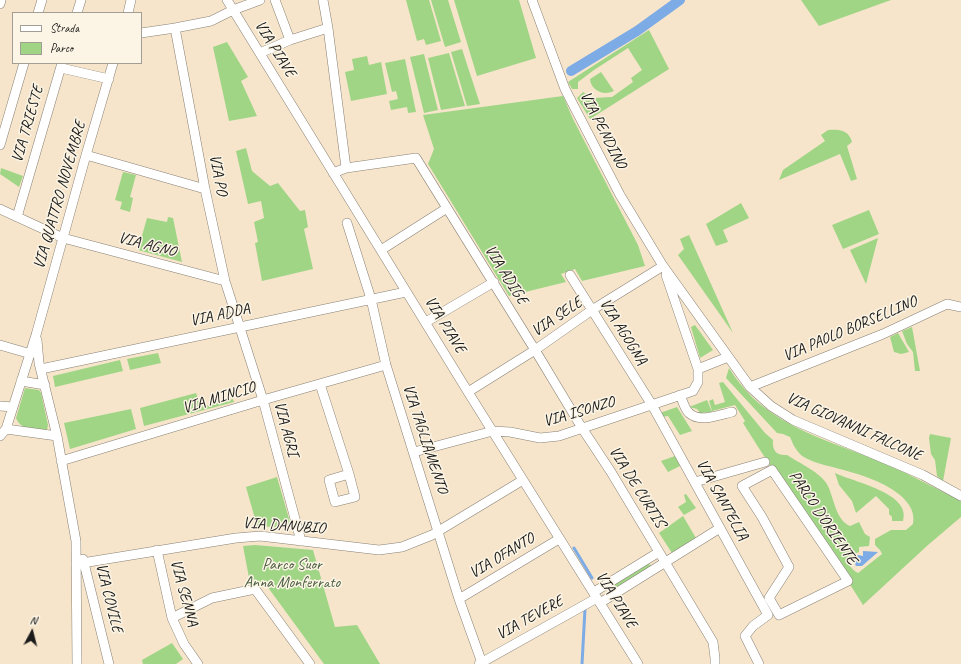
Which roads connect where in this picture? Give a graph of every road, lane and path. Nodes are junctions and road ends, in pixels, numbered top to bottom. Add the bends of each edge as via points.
1 (1, 0) edge
2 (42, 0) edge
3 (81, 0) edge
4 (131, 0) edge
5 (227, 0) edge
6 (260, 0) edge
7 (274, 0) edge
8 (323, 0) edge
9 (532, 0) edge
10 (0, 4) edge
11 (233, 10) junction
12 (38, 12) edge
13 (77, 12) edge
14 (128, 12) edge
15 (175, 28) junction
16 (328, 28) junction
17 (142, 33) edge
18 (290, 40) junction
19 (260, 53) junction
20 (24, 64) edge
21 (114, 64) edge
22 (61, 65) edge
23 (109, 79) junction
24 (0, 145) edge
25 (86, 155) junction
26 (346, 168) junction
27 (333, 173) junction
28 (205, 189) junction
29 (447, 208) junction
30 (0, 210) edge
31 (16, 217) junction
32 (347, 223) dead end
33 (63, 238) junction
34 (380, 250) junction
35 (663, 266) junction
36 (570, 275) dead end
37 (224, 281) junction
38 (494, 282) junction
39 (406, 292) junction
40 (370, 299) junction
41 (961, 307) edge
42 (592, 310) junction
43 (426, 322) junction
44 (239, 327) junction
45 (36, 335) junction
46 (0, 345) edge
47 (535, 350) junction
48 (31, 354) junction
49 (728, 357) junction
50 (386, 365) junction
51 (41, 369) junction
52 (698, 370) junction
53 (21, 381) junction
54 (698, 382) joint
55 (320, 384) junction
56 (45, 385) junction
57 (750, 387) junction
58 (468, 392) junction
59 (680, 395) junction
60 (262, 400) junction
61 (652, 405) junction
62 (0, 406) edge
63 (12, 408) junction
64 (732, 412) dead end
65 (582, 428) junction
66 (493, 430) junction
67 (3, 432) edge
68 (57, 436) junction
69 (414, 452) junction
70 (61, 461) junction
71 (764, 462) dead end
72 (348, 474) dead end
73 (523, 480) junction
74 (695, 482) junction
75 (742, 486) joint
76 (961, 496) edge
77 (720, 528) junction
78 (439, 531) junction
79 (559, 539) junction
80 (301, 540) junction
81 (157, 550) junction
82 (659, 552) junction
83 (666, 562) junction
84 (81, 564) junction
85 (597, 598) junction
86 (459, 599) junction
87 (172, 618) junction
88 (480, 663) edge
89 (77, 664) edge
90 (109, 664) edge
91 (198, 664) edge
92 (310, 664) edge
93 (638, 664) edge
94 (715, 664) edge
95 (759, 664) edge

1 - 10 street
2 - 12 street
3 - 13 street
4 - 14 street
5 - 11 street, VIA PIAVE
6 - 11 street
7 - 18 street
8 - 16 street
9 - 35 street, VIA PENDINO via 565,89 620,195
11 - 15 street via 211,21
11 - 19 street, VIA PIAVE
15 - 17 street
15 - 28 street, VIA PO
16 - 18 street
16 - 26 street
18 - 19 street
19 - 27 street, VIA PIAVE
20 - 24 street
21 - 23 street, VIA QUATTRO NOVEMBRE
22 - 23 street
22 - 31 street, VIA TRIESTE
23 - 25 street, VIA QUATTRO NOVEMBRE
25 - 28 street
25 - 33 street, VIA QUATTRO NOVEMBRE
26 - 27 street
26 - 29 street, VIA ADIGE via 416,158
27 - 34 street, VIA PIAVE
28 - 37 street, VIA PO
29 - 34 street
29 - 38 street, VIA ADIGE
30 - 31 street, VIA AGNO
31 - 33 street, VIA AGNO
32 - 40 street, VIA TAGLIAMENTO
33 - 37 street, VIA AGNO
33 - 45 street, VIA QUATTRO NOVEMBRE
34 - 39 street, VIA PIAVE
35 - 42 street, VIA SELE
35 - 49 street, VIA PENDINO
35 - 52 street, VIA PENDINO
36 - 42 street, VIA AGOGNA
37 - 44 street, VIA PO
38 - 43 street
38 - 47 street, VIA ADIGE
39 - 40 street, VIA ADDA
39 - 43 street, VIA PIAVE
40 - 44 street, VIA ADDA
40 - 50 street, VIA TAGLIAMENTO
41 - 57 street, VIA PAOLO BORSELLINO via 947,304 884,334
42 - 47 street, VIA SELE
42 - 61 street, VIA AGOGNA
43 - 58 street, VIA PIAVE
44 - 51 street, VIA ADDA
44 - 60 street, VIA AGRI
45 - 48 street, VIA QUATTRO NOVEMBRE
45 - 51 street, VIA QUATTRO NOVEMBRE
46 - 48 street
47 - 58 street, VIA SELE
47 - 65 street, VIA ADIGE
48 - 53 street, VIA QUATTRO NOVEMBRE
49 - 52 street
49 - 57 street, VIA GIOVANNI FALCONE
50 - 55 street, VIA MINCIO
50 - 69 street, VIA TAGLIAMENTO
51 - 56 street, VIA QUATTRO NOVEMBRE
52 - 54 street, VIA PENDINO
53 - 56 street
53 - 63 street, VIA QUATTRO NOVEMBRE
54 - 59 street, VIA ISONZO via 693,391
55 - 60 street, VIA MINCIO
55 - 72 street
56 - 68 street, VIA COVILE
57 - 76 street, VIA GIOVANNI FALCONE via 771,406 793,420 923,475
58 - 66 street, VIA PIAVE
59 - 61 street, VIA ISONZO
59 - 64 street via 689,413 695,416 703,418
60 - 70 street, VIA MINCIO
60 - 80 street, VIA AGRI
61 - 65 street, VIA ISONZO
61 - 74 street, VIA SANT'ELIA
62 - 63 street
63 - 67 street, VIA QUATTRO NOVEMBRE
65 - 66 street, VIA ISONZO via 559,436 540,438
65 - 82 street, VIA DE CURTIS
66 - 69 street, VIA ISONZO
66 - 73 street, VIA PIAVE
67 - 68 street
68 - 70 street, VIA COVILE
69 - 78 street, VIA TAGLIAMENTO
70 - 84 street, VIA COVILE
71 - 74 street
73 - 78 street, VIA DANUBIO
73 - 79 street, VIA PIAVE
74 - 77 street, VIA SANT'ELIA
75 - 75 street, PARCO D'ORIENTE via 772,470 848,581 779,615 769,598 789,567
77 - 83 street
77 - 95 street, VIA SANT'ELIA via 768,615 745,636
78 - 80 street, VIA DANUBIO via 402,547 379,550
78 - 86 street, VIA TAGLIAMENTO
79 - 85 street, VIA PIAVE
79 - 86 street, VIA OFANTO
80 - 81 street, VIA DANUBIO via 260,536
81 - 84 street, VIA DANUBIO
81 - 87 street, VIA SENNA
82 - 83 street, VIA DE CURTIS
82 - 85 street
83 - 85 street
83 - 94 street, VIA DE CURTIS via 713,642
84 - 89 street
84 - 90 street, VIA COVILE
85 - 88 street, VIA TEVERE
85 - 93 street, VIA PIAVE
86 - 88 street, VIA TAGLIAMENTO
87 - 91 street, VIA SENNA via 184,644
87 - 92 street via 212,598 255,589

